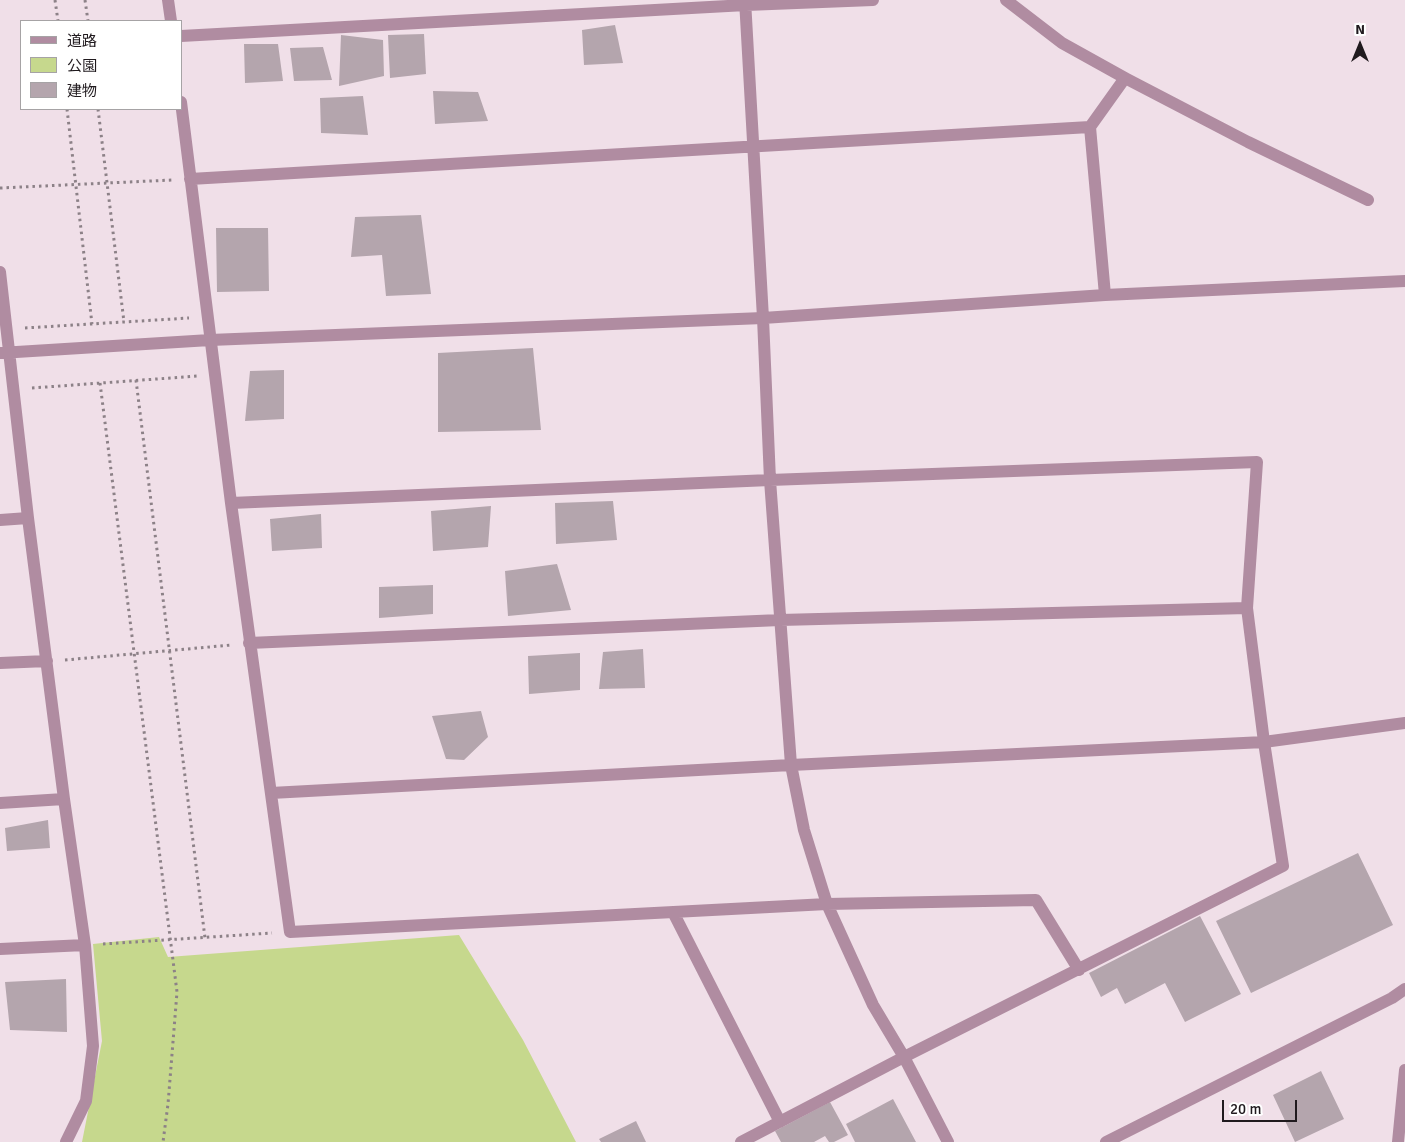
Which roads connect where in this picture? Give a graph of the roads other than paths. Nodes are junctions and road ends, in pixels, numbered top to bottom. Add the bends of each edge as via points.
1 (168, 0) edge
2 (873, 0) edge
3 (1006, 0) edge
4 (746, 2) edge
5 (171, 20) edge
6 (182, 36) edge
7 (1125, 78) junction
8 (182, 110) edge
9 (1090, 127) junction
10 (754, 145) junction
11 (190, 179) junction
12 (1368, 200) dead end
13 (0, 272) edge
14 (1405, 281) edge
15 (1105, 295) junction
16 (763, 318) junction
17 (210, 340) junction
18 (5, 352) edge
19 (770, 480) junction
20 (231, 503) junction
21 (28, 518) junction
22 (0, 520) edge
23 (1247, 608) junction
24 (780, 620) junction
25 (249, 643) junction
26 (47, 661) junction
27 (0, 663) edge
28 (1405, 723) edge
29 (1264, 742) junction
30 (791, 765) junction
31 (271, 793) junction
32 (64, 799) junction
33 (0, 803) edge
34 (827, 904) junction
35 (673, 912) junction
36 (85, 945) junction
37 (0, 950) edge
38 (1079, 970) junction
39 (1405, 989) edge
40 (904, 1057) junction
41 (1405, 1070) edge
42 (780, 1122) junction
43 (66, 1142) edge
44 (741, 1142) edge
45 (948, 1142) edge
46 (1106, 1142) edge
47 (1398, 1142) edge

1 - 5 street
2 - 4 street
3 - 7 street via 1062,43
4 - 6 street
4 - 10 street
7 - 9 street
7 - 12 street
8 - 11 street
9 - 10 street
9 - 15 street
10 - 11 street
10 - 16 street
11 - 17 street
13 - 18 street via 7,329
14 - 15 street
15 - 16 street
16 - 17 street
16 - 19 street
17 - 18 street
17 - 20 street
18 - 21 street via 14,389
19 - 20 street
19 - 23 street via 1257,462
19 - 24 street
20 - 25 street
21 - 22 street
21 - 26 street
23 - 24 street
23 - 29 street
24 - 25 street
24 - 30 street
25 - 31 street
26 - 27 street
26 - 32 street
28 - 29 street
29 - 30 street
29 - 38 street via 1283,866
30 - 31 street
30 - 34 street via 804,830
31 - 35 street via 290,932
32 - 33 street
32 - 36 street
34 - 35 street
34 - 38 street via 1036,900
34 - 40 street via 873,1006
35 - 42 street
36 - 37 street
36 - 43 street via 93,1046 86,1101
38 - 40 street
39 - 46 street
40 - 42 street
40 - 45 street
41 - 47 street
42 - 44 street

